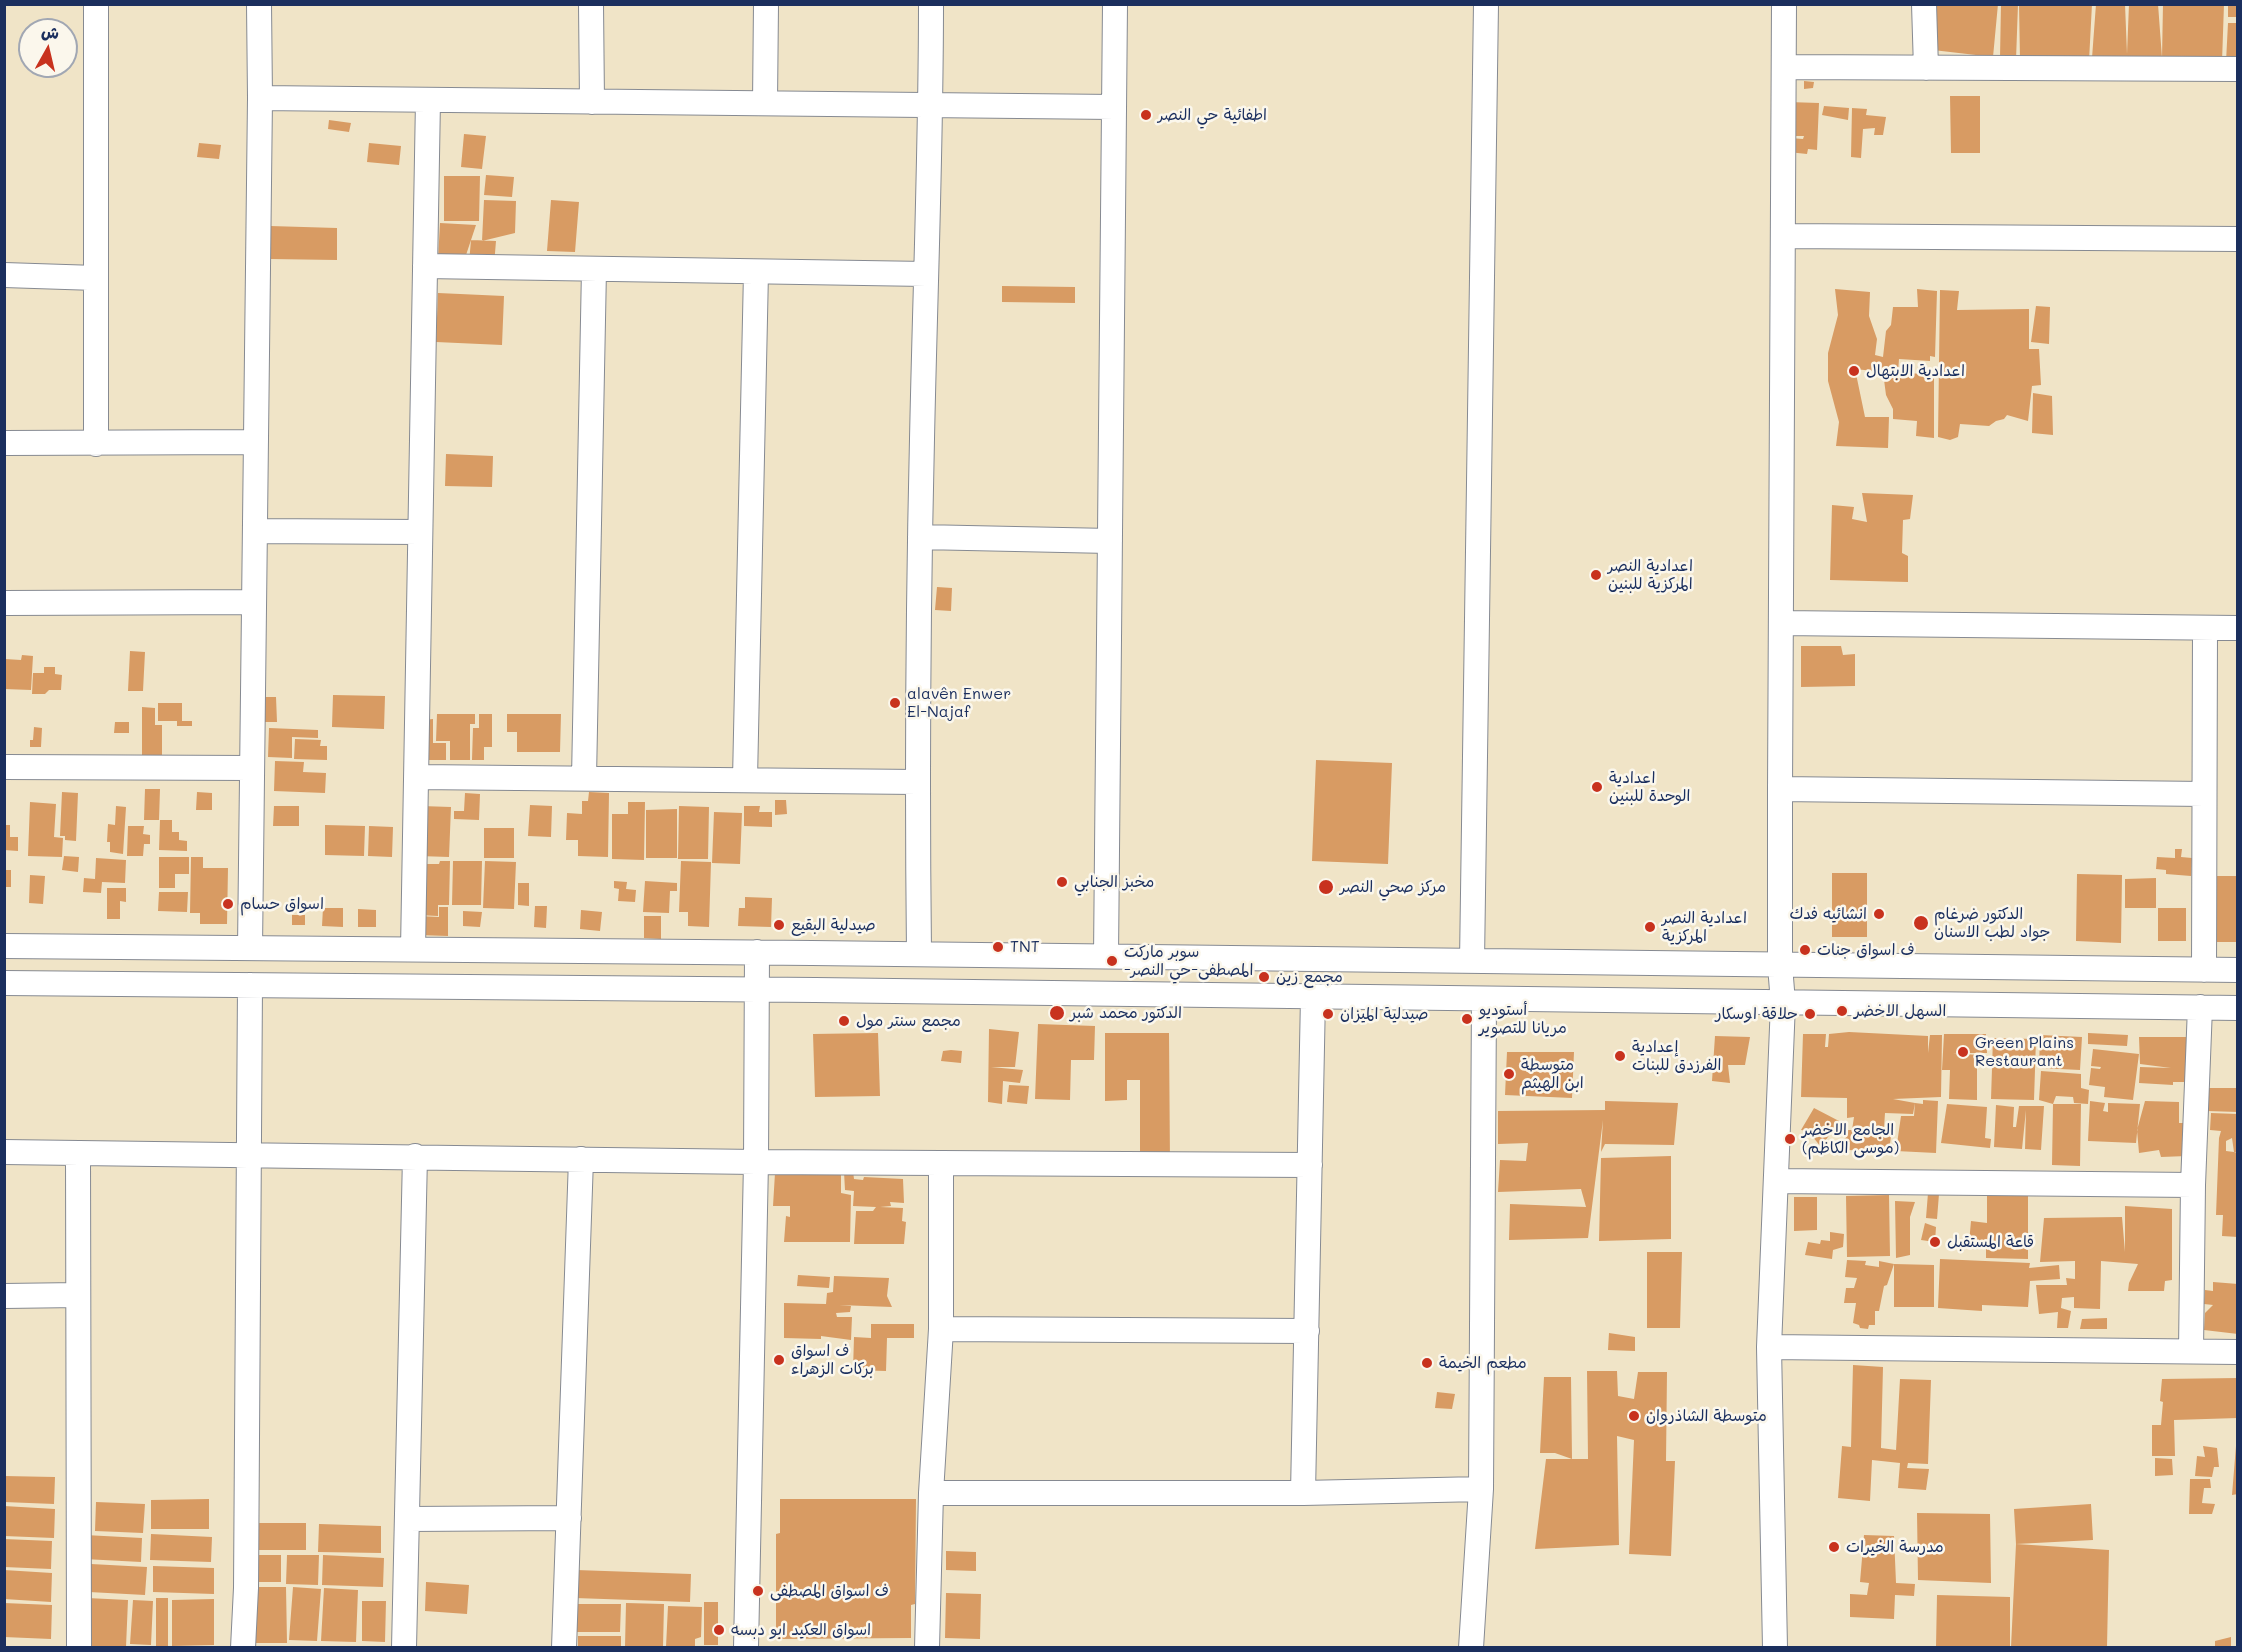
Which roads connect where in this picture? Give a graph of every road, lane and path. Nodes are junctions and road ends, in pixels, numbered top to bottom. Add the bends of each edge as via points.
1 (96, 4) edge
2 (259, 4) edge
3 (591, 4) edge
4 (766, 4) edge
5 (931, 4) edge
6 (1115, 4) edge
7 (1486, 4) edge
8 (1784, 4) edge
9 (1924, 4) edge
10 (1784, 67) junction
11 (1926, 68) junction
12 (2238, 69) edge
13 (260, 98) junction
14 (428, 100) junction
15 (592, 102) junction
16 (765, 103) junction
17 (931, 105) junction
18 (1114, 107) junction
19 (1783, 236) junction
20 (2238, 239) edge
21 (425, 266) junction
22 (594, 269) junction
23 (756, 272) junction
24 (926, 274) junction
25 (4, 275) edge
26 (96, 278) junction
27 (256, 442) junction
28 (4, 443) edge
29 (96, 444) junction
30 (255, 531) junction
31 (420, 532) junction
32 (920, 537) junction
33 (1110, 541) junction
34 (254, 602) junction
35 (4, 603) edge
36 (1781, 623) junction
37 (2205, 628) junction
38 (2238, 628) edge
39 (4, 767) edge
40 (252, 768) junction
41 (417, 777) junction
42 (584, 778) junction
43 (745, 779) junction
44 (917, 782) junction
45 (1780, 789) junction
46 (2204, 794) junction
47 (4, 946) edge
48 (250, 948) junction
49 (413, 949) junction
50 (723, 952) junction
51 (757, 952) junction
52 (812, 953) junction
53 (919, 954) junction
54 (1106, 956) junction
55 (1472, 961) junction
56 (1726, 964) junction
57 (1780, 965) junction
58 (1832, 965) junction
59 (2204, 970) junction
60 (2238, 970) edge
61 (4, 983) edge
62 (250, 985) junction
63 (718, 989) junction
64 (757, 990) junction
65 (815, 990) junction
66 (1313, 997) junction
67 (1484, 999) junction
68 (1725, 1002) junction
69 (1783, 1003) junction
70 (1831, 1003) junction
71 (2200, 1007) junction
72 (2238, 1008) edge
73 (4, 1152) edge
74 (78, 1153) junction
75 (249, 1154) junction
76 (415, 1156) junction
77 (582, 1159) junction
78 (756, 1162) junction
79 (941, 1163) junction
80 (1310, 1165) junction
81 (1776, 1182) junction
82 (2193, 1185) junction
83 (78, 1295) junction
84 (4, 1296) edge
85 (941, 1329) junction
86 (1307, 1330) junction
87 (1769, 1347) junction
88 (2191, 1351) junction
89 (2238, 1352) edge
90 (1481, 1489) junction
91 (931, 1493) junction
92 (1304, 1493) junction
93 (569, 1518) junction
94 (407, 1519) junction
95 (79, 1647) edge
96 (243, 1647) edge
97 (404, 1647) edge
98 (564, 1647) edge
99 (746, 1647) edge
100 (927, 1647) edge
101 (1471, 1647) edge
102 (1775, 1647) edge

1 - 26 street
2 - 13 street
3 - 15 street
4 - 16 street
5 - 17 street
6 - 18 street
7 - 55 street
8 - 10 street
9 - 11 street
10 - 11 street
10 - 19 street
11 - 12 street
13 - 14 street
13 - 27 street
14 - 15 street
14 - 21 street
15 - 16 street
16 - 17 street
17 - 18 street
17 - 24 street
18 - 33 street
19 - 20 street
19 - 36 street
21 - 22 street
21 - 31 street
22 - 23 street
22 - 42 street
23 - 24 street
23 - 43 street
24 - 32 street
25 - 26 street
26 - 29 street
27 - 29 street
27 - 30 street
28 - 29 street
30 - 31 street
30 - 34 street
31 - 41 street
32 - 33 street
32 - 44 street
33 - 54 street
34 - 35 street
34 - 40 street
36 - 37 street
36 - 45 street
37 - 38 street
37 - 46 street
39 - 40 street
40 - 48 street
41 - 42 street
41 - 49 street
42 - 43 street
43 - 44 street
44 - 53 street
45 - 46 street
45 - 57 street
46 - 59 street
47 - 48 street
48 - 49 street
49 - 50 street
50 - 51 street
50 - 63 street via 731,971
51 - 52 street
51 - 64 street
52 - 53 street
52 - 65 street via 804,972
53 - 54 street
54 - 55 street
55 - 56 street
56 - 57 street
56 - 68 street via 1736,975 1737,984 1734,994
57 - 58 street
57 - 69 street
58 - 59 street
58 - 70 street via 1823,975 1821,985
59 - 60 street
61 - 62 street
62 - 63 street
62 - 75 street
63 - 64 street
64 - 65 street
64 - 78 street
65 - 66 street
66 - 67 street
66 - 80 street
67 - 68 street
67 - 90 street
68 - 69 street
69 - 70 street
69 - 81 street
70 - 71 street
71 - 72 street
71 - 82 street
73 - 74 street
74 - 75 street
74 - 83 street
75 - 76 street
75 - 96 street
76 - 77 street
76 - 94 street
77 - 78 street
77 - 93 street
78 - 79 street
78 - 99 street
79 - 80 street
79 - 85 street
80 - 86 street
81 - 82 street
81 - 87 street
82 - 88 street
83 - 84 street
83 - 95 street
85 - 86 street
85 - 91 street
86 - 92 street
87 - 88 street
87 - 102 street
88 - 89 street
90 - 92 street
90 - 101 street
91 - 92 street
91 - 100 street
93 - 94 street
93 - 98 street
94 - 97 street

